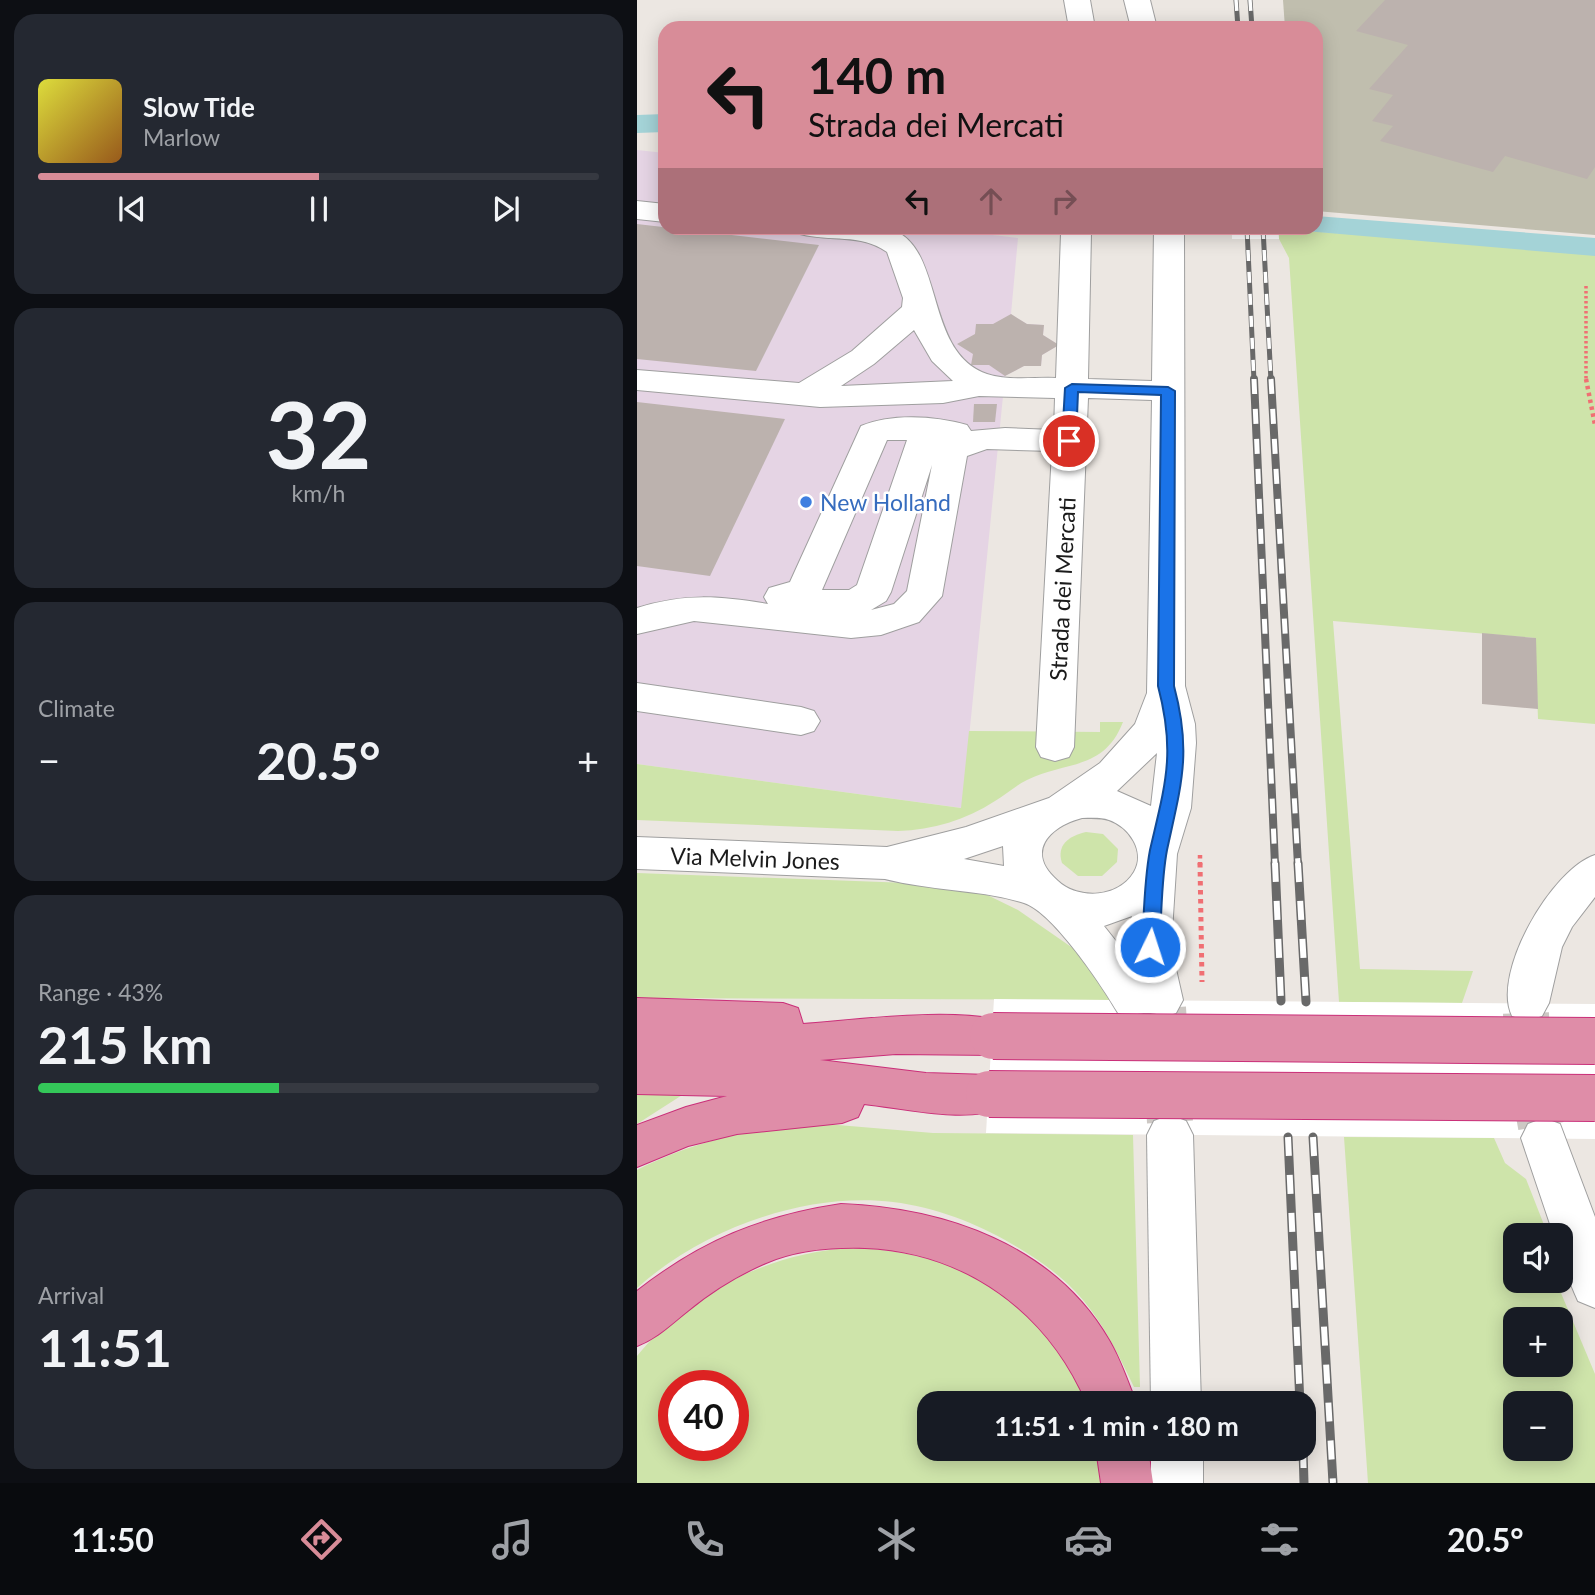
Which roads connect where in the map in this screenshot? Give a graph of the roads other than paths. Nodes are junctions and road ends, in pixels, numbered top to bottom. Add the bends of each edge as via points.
1 (1077, 0) edge
2 (1137, 0) edge
3 (1081, 21) edge
4 (1142, 21) edge
5 (637, 210) edge
6 (658, 212) edge
7 (876, 235) edge
8 (1076, 235) edge
9 (1169, 235) edge
10 (917, 291) junction
11 (637, 380) edge
12 (1004, 386) junction
13 (1072, 388) junction
14 (1168, 391) junction
15 (779, 395) junction
16 (953, 438) junction
17 (1069, 441) junction
18 (637, 593) edge
19 (782, 597) junction
20 (637, 621) edge
21 (1166, 686) junction
22 (637, 697) edge
23 (801, 721) dead end
24 (1055, 747) dead end
25 (1053, 811) junction
26 (637, 853) edge
27 (1158, 857) junction
28 (873, 862) junction
29 (1595, 871) edge
30 (1046, 896) junction
31 (1527, 1003) tunnel mouth
32 (637, 1016) edge
33 (896, 1035) junction
34 (1595, 1041) edge
35 (637, 1046) edge
36 (637, 1075) edge
37 (968, 1093) junction
38 (1595, 1098) edge
39 (1170, 1135) tunnel mouth
40 (1544, 1139) tunnel mouth
41 (637, 1147) edge
42 (1595, 1285) edge
43 (637, 1323) edge
44 (1107, 1391) edge
45 (1176, 1391) edge
46 (1124, 1461) edge
47 (1177, 1461) edge
48 (1127, 1483) edge
49 (1177, 1483) edge

1 - 3 street
2 - 4 street
5 - 6 street
7 - 10 street via 902,249
8 - 13 street, Strada dei Mercati
9 - 14 street
10 - 12 street via 948,363 975,382
10 - 15 street via 912,314 864,356 817,388
11 - 15 street
12 - 13 street
12 - 15 street via 861,397
13 - 14 street
13 - 17 street, Strada dei Mercati
14 - 21 street
16 - 17 street
16 - 19 street via 873,592 863,601 849,604
16 - 19 street via 885,428 873,432 806,589 794,597
16 - 20 street via 924,596 902,617 877,624 831,623 694,608
17 - 24 street, Strada dei Mercati
18 - 19 street via 700,588
21 - 25 street via 1161,708 1138,752 1113,776
21 - 27 street via 1177,743 1171,808
22 - 23 street
25 - 27 street via 1089,802 1126,810 1145,824
25 - 28 street, Via Melvin Jones via 968,842
25 - 30 street via 1024,838 1021,851 1025,876
26 - 28 street, Via Melvin Jones
27 - 30 street via 1147,885 1123,903 1091,910
27 - 30 street via 1147,1000
28 - 30 street, Via Melvin Jones
29 - 31 street via 1566,900 1548,927 1534,961
32 - 33 highway via 775,1021
33 - 34 highway, bridge
33 - 35 highway via 773,1045
36 - 37 highway via 830,1080
37 - 38 highway, bridge
37 - 41 highway via 747,1110
39 - 45 street
40 - 42 street
43 - 44 highway via 689,1280 768,1240 815,1229 896,1228 974,1250 1023,1279 1084,1345
46 - 48 highway
47 - 49 street

